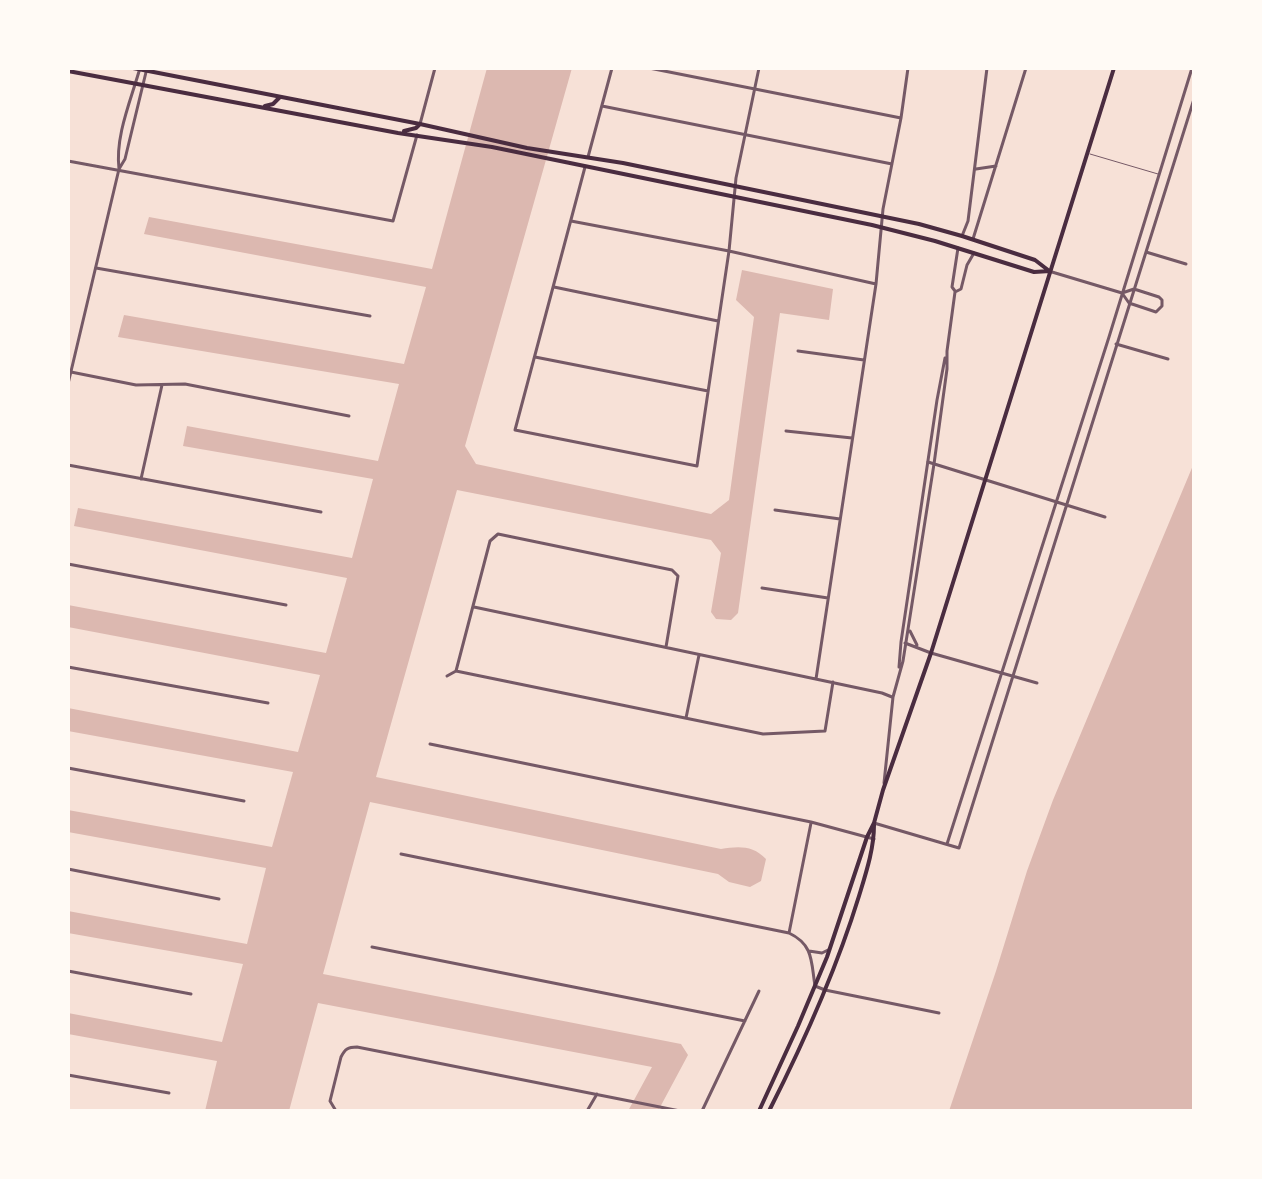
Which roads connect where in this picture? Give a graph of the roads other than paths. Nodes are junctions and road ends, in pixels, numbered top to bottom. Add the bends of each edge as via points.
1 (137, 68) edge
2 (435, 68) edge
3 (612, 68) edge
4 (649, 68) edge
5 (759, 68) edge
6 (908, 68) edge
7 (987, 68) edge
8 (1026, 68) edge
9 (1114, 68) edge
10 (1193, 68) edge
11 (147, 69) edge
12 (68, 71) edge
13 (135, 84) junction
14 (143, 85) junction
15 (754, 88) junction
16 (280, 97) junction
17 (294, 99) junction
18 (1194, 99) edge
19 (282, 106) junction
20 (602, 106) junction
21 (262, 107) junction
22 (901, 118) junction
23 (420, 124) junction
24 (398, 133) junction
25 (417, 135) junction
26 (744, 135) junction
27 (1087, 153) junction
28 (588, 157) junction
29 (600, 159) junction
30 (68, 161) edge
31 (892, 164) junction
32 (585, 166) junction
33 (996, 166) junction
34 (119, 169) junction
35 (974, 170) junction
36 (1158, 174) junction
37 (1169, 178) junction
38 (735, 186) junction
39 (735, 197) junction
40 (883, 217) junction
41 (968, 217) junction
42 (981, 218) junction
43 (571, 221) junction
44 (882, 228) junction
45 (962, 236) junction
46 (973, 239) junction
47 (958, 248) junction
48 (729, 251) junction
49 (1146, 252) junction
50 (974, 253) junction
51 (1186, 264) dead end
52 (96, 268) junction
53 (1050, 271) junction
54 (876, 284) junction
55 (553, 287) junction
56 (1134, 289) junction
57 (955, 292) junction
58 (1122, 293) junction
59 (1129, 303) junction
60 (370, 316) dead end
61 (718, 321) junction
62 (1116, 344) junction
63 (798, 351) dead end
64 (535, 357) junction
65 (1168, 359) dead end
66 (864, 360) junction
67 (71, 372) junction
68 (68, 384) edge
69 (162, 385) junction
70 (708, 391) junction
71 (349, 416) dead end
72 (786, 431) dead end
73 (852, 438) junction
74 (931, 463) junction
75 (68, 465) edge
76 (141, 479) junction
77 (985, 479) junction
78 (1055, 501) junction
79 (1067, 505) junction
80 (775, 510) dead end
81 (321, 512) dead end
82 (1105, 517) dead end
83 (840, 519) junction
84 (68, 564) edge
85 (762, 588) dead end
86 (828, 598) junction
87 (286, 605) dead end
88 (474, 607) junction
89 (909, 627) junction
90 (904, 642) junction
91 (666, 647) junction
92 (920, 648) junction
93 (931, 653) junction
94 (699, 655) junction
95 (68, 667) edge
96 (456, 671) junction
97 (1001, 673) junction
98 (447, 676) dead end
99 (1013, 676) junction
100 (816, 679) junction
101 (833, 682) junction
102 (1037, 683) dead end
103 (893, 697) junction
104 (268, 703) dead end
105 (685, 719) junction
106 (430, 744) dead end
107 (68, 768) edge
108 (883, 790) junction
109 (244, 801) dead end
110 (811, 822) junction
111 (874, 823) junction
112 (867, 837) junction
113 (874, 839) junction
114 (947, 844) junction
115 (401, 854) dead end
116 (68, 869) edge
117 (219, 899) dead end
118 (789, 933) junction
119 (372, 947) dead end
120 (831, 948) junction
121 (809, 951) junction
122 (68, 971) edge
123 (815, 986) junction
124 (825, 990) junction
125 (759, 991) dead end
126 (191, 994) dead end
127 (939, 1013) dead end
128 (745, 1021) junction
129 (68, 1075) edge
130 (169, 1093) dead end
131 (597, 1094) junction
132 (336, 1111) edge
133 (587, 1111) edge
134 (680, 1111) edge
135 (702, 1111) edge
136 (759, 1111) edge
137 (769, 1111) edge

1 - 11 main road
1 - 13 street
2 - 23 street
3 - 20 street
4 - 15 street
5 - 15 street
6 - 22 street
7 - 35 street
8 - 33 street
9 - 27 main road
10 - 36 street
11 - 14 street
11 - 16 main road
12 - 13 main road
13 - 14 main road
13 - 34 street
14 - 21 main road
14 - 34 street
15 - 22 street
15 - 26 street
16 - 17 main road
16 - 21 main road
17 - 19 main road
17 - 23 main road
18 - 37 street
19 - 21 main road
19 - 24 main road
20 - 26 street
20 - 28 street
22 - 31 street
23 - 24 main road
23 - 28 main road
24 - 25 main road
25 - 32 main road
25 - 34 street via 393,221
26 - 31 street
26 - 38 street
27 - 36 lane
27 - 53 main road
28 - 29 main road
29 - 32 main road
29 - 38 main road
30 - 34 street
31 - 40 street
32 - 39 main road
32 - 43 street
33 - 35 street
33 - 42 street
34 - 52 street
35 - 41 street
36 - 37 street
36 - 58 street
37 - 49 street
38 - 39 street
38 - 40 main road
39 - 44 main road
39 - 48 street
40 - 44 street
40 - 45 main road
41 - 42 street
41 - 45 street
42 - 46 street
43 - 48 street
43 - 55 street
44 - 47 main road
44 - 54 street
45 - 46 main road
46 - 47 main road
46 - 53 main road via 1035,260
47 - 50 main road
47 - 57 street
48 - 54 street
48 - 61 street
49 - 51 street
49 - 56 street
50 - 53 main road via 1034,272
50 - 57 street via 961,289
52 - 60 street
52 - 67 street
53 - 58 street
53 - 77 main road
54 - 66 street
55 - 61 street
55 - 64 street
56 - 58 street
56 - 59 street
56 - 59 street via 1159,297 1162,306 1156,312
57 - 74 street
58 - 59 street
58 - 78 street
59 - 62 street
61 - 70 street
62 - 65 street
62 - 79 street
63 - 66 street
64 - 70 street
64 - 70 street via 515,430 697,466
66 - 73 street
67 - 68 street
67 - 69 street
69 - 71 street via 185,384
69 - 76 street
72 - 73 street
73 - 83 street
74 - 77 street
74 - 89 street
74 - 90 street
75 - 76 street
76 - 81 street
77 - 78 street
77 - 93 main road
78 - 79 street
78 - 97 street
79 - 82 street
79 - 99 street
80 - 83 street
83 - 86 street
84 - 87 street
85 - 86 street
86 - 100 street
88 - 91 street
88 - 91 street via 490,541 498,534 672,570 678,576
88 - 96 street
89 - 90 street
89 - 92 street
90 - 92 street
90 - 103 street
91 - 94 street
92 - 93 street
93 - 97 street
93 - 108 main road
94 - 100 street
94 - 105 street
95 - 104 street
96 - 98 street
96 - 105 street
97 - 99 street
97 - 114 street
99 - 102 street
99 - 114 street via 959,848
100 - 101 street
101 - 103 street
101 - 105 street via 825,731 763,734
103 - 108 street
106 - 110 street
107 - 109 street
108 - 111 main road
110 - 112 street
110 - 118 street
111 - 112 main road
111 - 113 main road
111 - 114 street
112 - 113 street
112 - 120 main road
113 - 124 main road
115 - 118 street
116 - 117 street
118 - 121 street
119 - 128 street
120 - 121 street
120 - 123 main road
121 - 123 street
122 - 126 street
123 - 124 street
123 - 136 main road
124 - 127 street
124 - 137 main road
125 - 128 street
128 - 135 street
129 - 130 street
131 - 132 street via 350,1047 341,1057 330,1101
131 - 133 street
131 - 134 street

